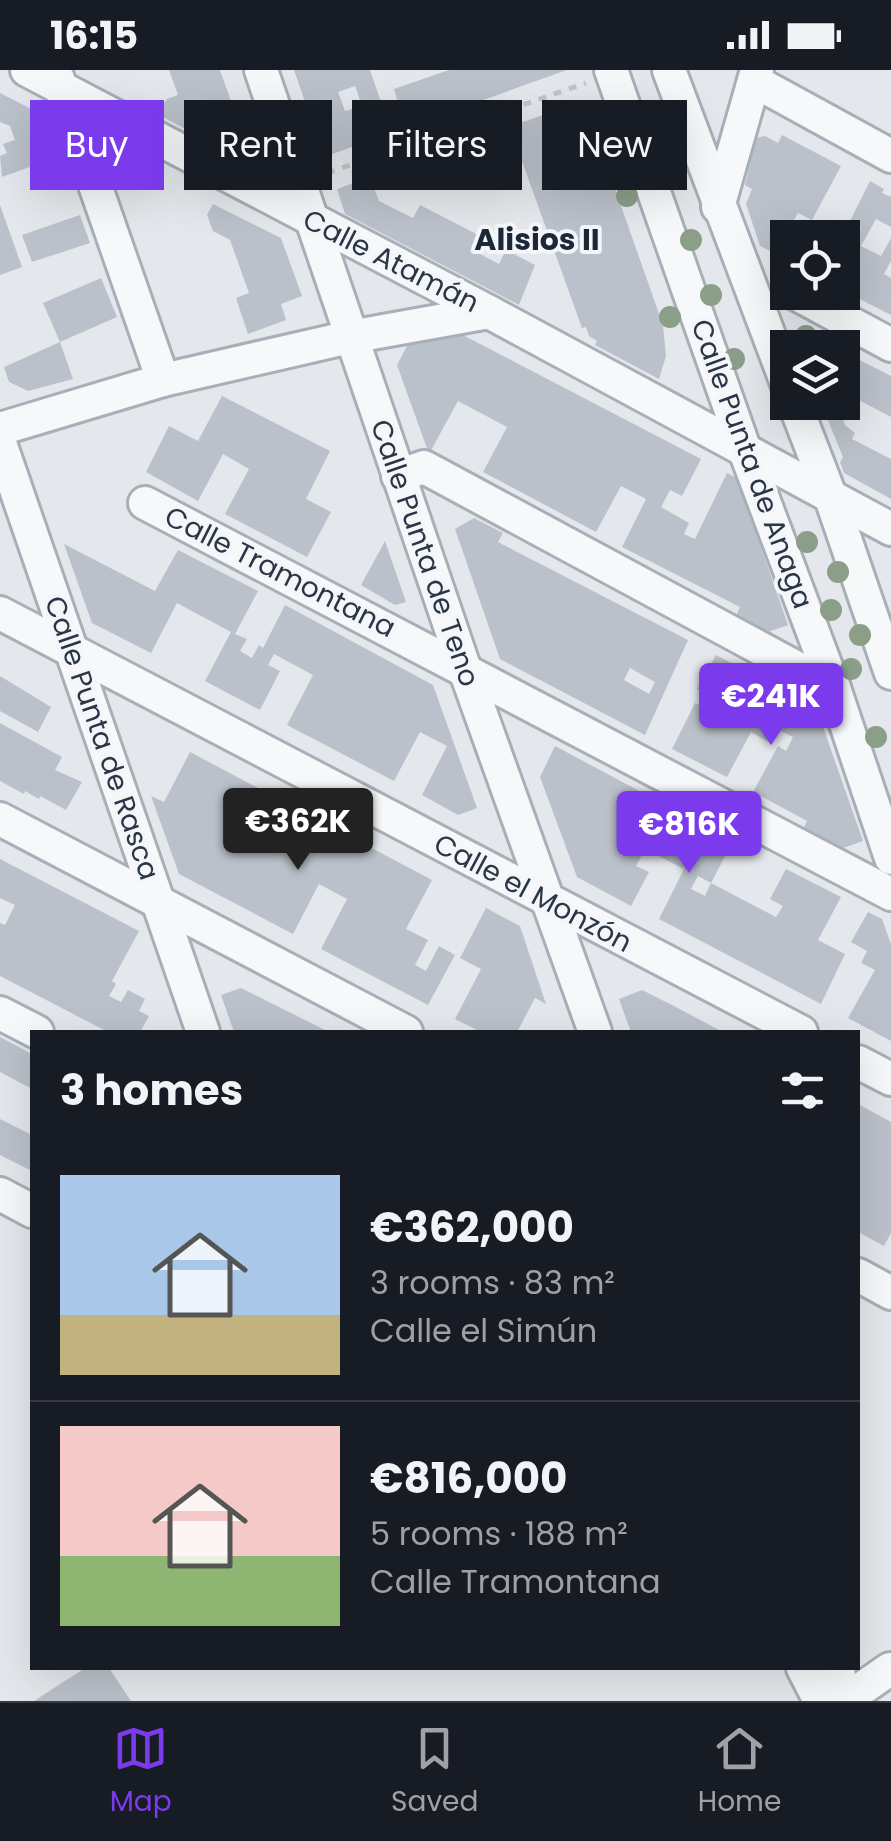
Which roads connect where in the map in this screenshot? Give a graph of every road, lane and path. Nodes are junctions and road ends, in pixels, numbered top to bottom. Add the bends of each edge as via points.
1 (27, 70) edge
2 (261, 70) edge
3 (669, 70) edge
4 (612, 72) edge
5 (756, 76) edge
6 (59, 79) edge
7 (271, 100) edge
8 (891, 156) edge
9 (332, 171) edge
10 (303, 190) edge
11 (718, 207) junction
12 (313, 221) junction
13 (740, 264) junction
14 (770, 280) edge
15 (826, 310) edge
16 (489, 312) junction
17 (350, 337) junction
18 (770, 340) edge
19 (891, 345) edge
20 (162, 380) junction
21 (801, 420) edge
22 (0, 429) edge
23 (0, 443) edge
24 (744, 448) junction
25 (398, 476) junction
26 (831, 498) junction
27 (145, 502) dead end
28 (891, 529) edge
29 (0, 613) edge
30 (73, 653) junction
31 (464, 667) junction
32 (891, 674) edge
33 (834, 688) junction
34 (0, 819) edge
35 (891, 858) edge
36 (891, 894) edge
37 (158, 900) junction
38 (549, 902) junction
39 (0, 1013) edge
40 (33, 1030) edge
41 (202, 1030) edge
42 (402, 1030) edge
43 (595, 1030) edge
44 (796, 1030) edge
45 (860, 1063) edge
46 (891, 1080) edge
47 (0, 1194) edge
48 (30, 1210) edge
49 (860, 1276) edge
50 (891, 1294) edge
51 (860, 1655) edge
52 (804, 1670) edge
53 (838, 1670) edge
54 (890, 1670) edge
55 (820, 1701) edge
56 (842, 1701) edge
57 (852, 1701) edge

1 - 6 street, Calle Atamán
2 - 7 street, Calle Punta de Teno
3 - 11 street, Calle Punta de Anaga
4 - 9 path
4 - 24 street, Calle Punta de Anaga
5 - 8 street
5 - 11 street
6 - 12 street, Calle Atamán
6 - 20 street
10 - 12 street, Calle Punta de Teno
11 - 13 street, Calle Punta de Anaga
12 - 16 street, Calle Atamán
12 - 17 street, Calle Punta de Teno
13 - 14 street
13 - 18 street, Calle Punta de Anaga
15 - 19 street
16 - 17 street, Calle Atamán
16 - 24 street, Calle Atamán
17 - 20 street, Calle Atamán
17 - 25 street, Calle Punta de Teno
20 - 22 street, Calle Atamán
21 - 26 street
23 - 30 street, Calle Punta de Rasca
24 - 26 street, Calle Atamán
24 - 33 street, Calle Punta de Anaga
25 - 31 street, Calle Punta de Teno
25 - 33 street via 424,467
26 - 28 street, Calle Atamán
26 - 32 street
27 - 31 street, Calle Tramontana
29 - 30 street, Calle el Monzón
30 - 37 street, Calle Punta de Rasca
30 - 38 street, Calle el Monzón
31 - 36 street, Calle Tramontana
31 - 38 street, Calle Punta de Teno
33 - 35 street, Calle Punta de Anaga
34 - 37 street
37 - 41 street, Calle Punta de Rasca
37 - 42 street
38 - 43 street, Calle Punta de Teno
38 - 44 street, Calle el Monzón
39 - 40 street
45 - 46 street
47 - 48 street
49 - 50 street
51 - 54 street
52 - 55 street
53 - 56 street
54 - 57 street

